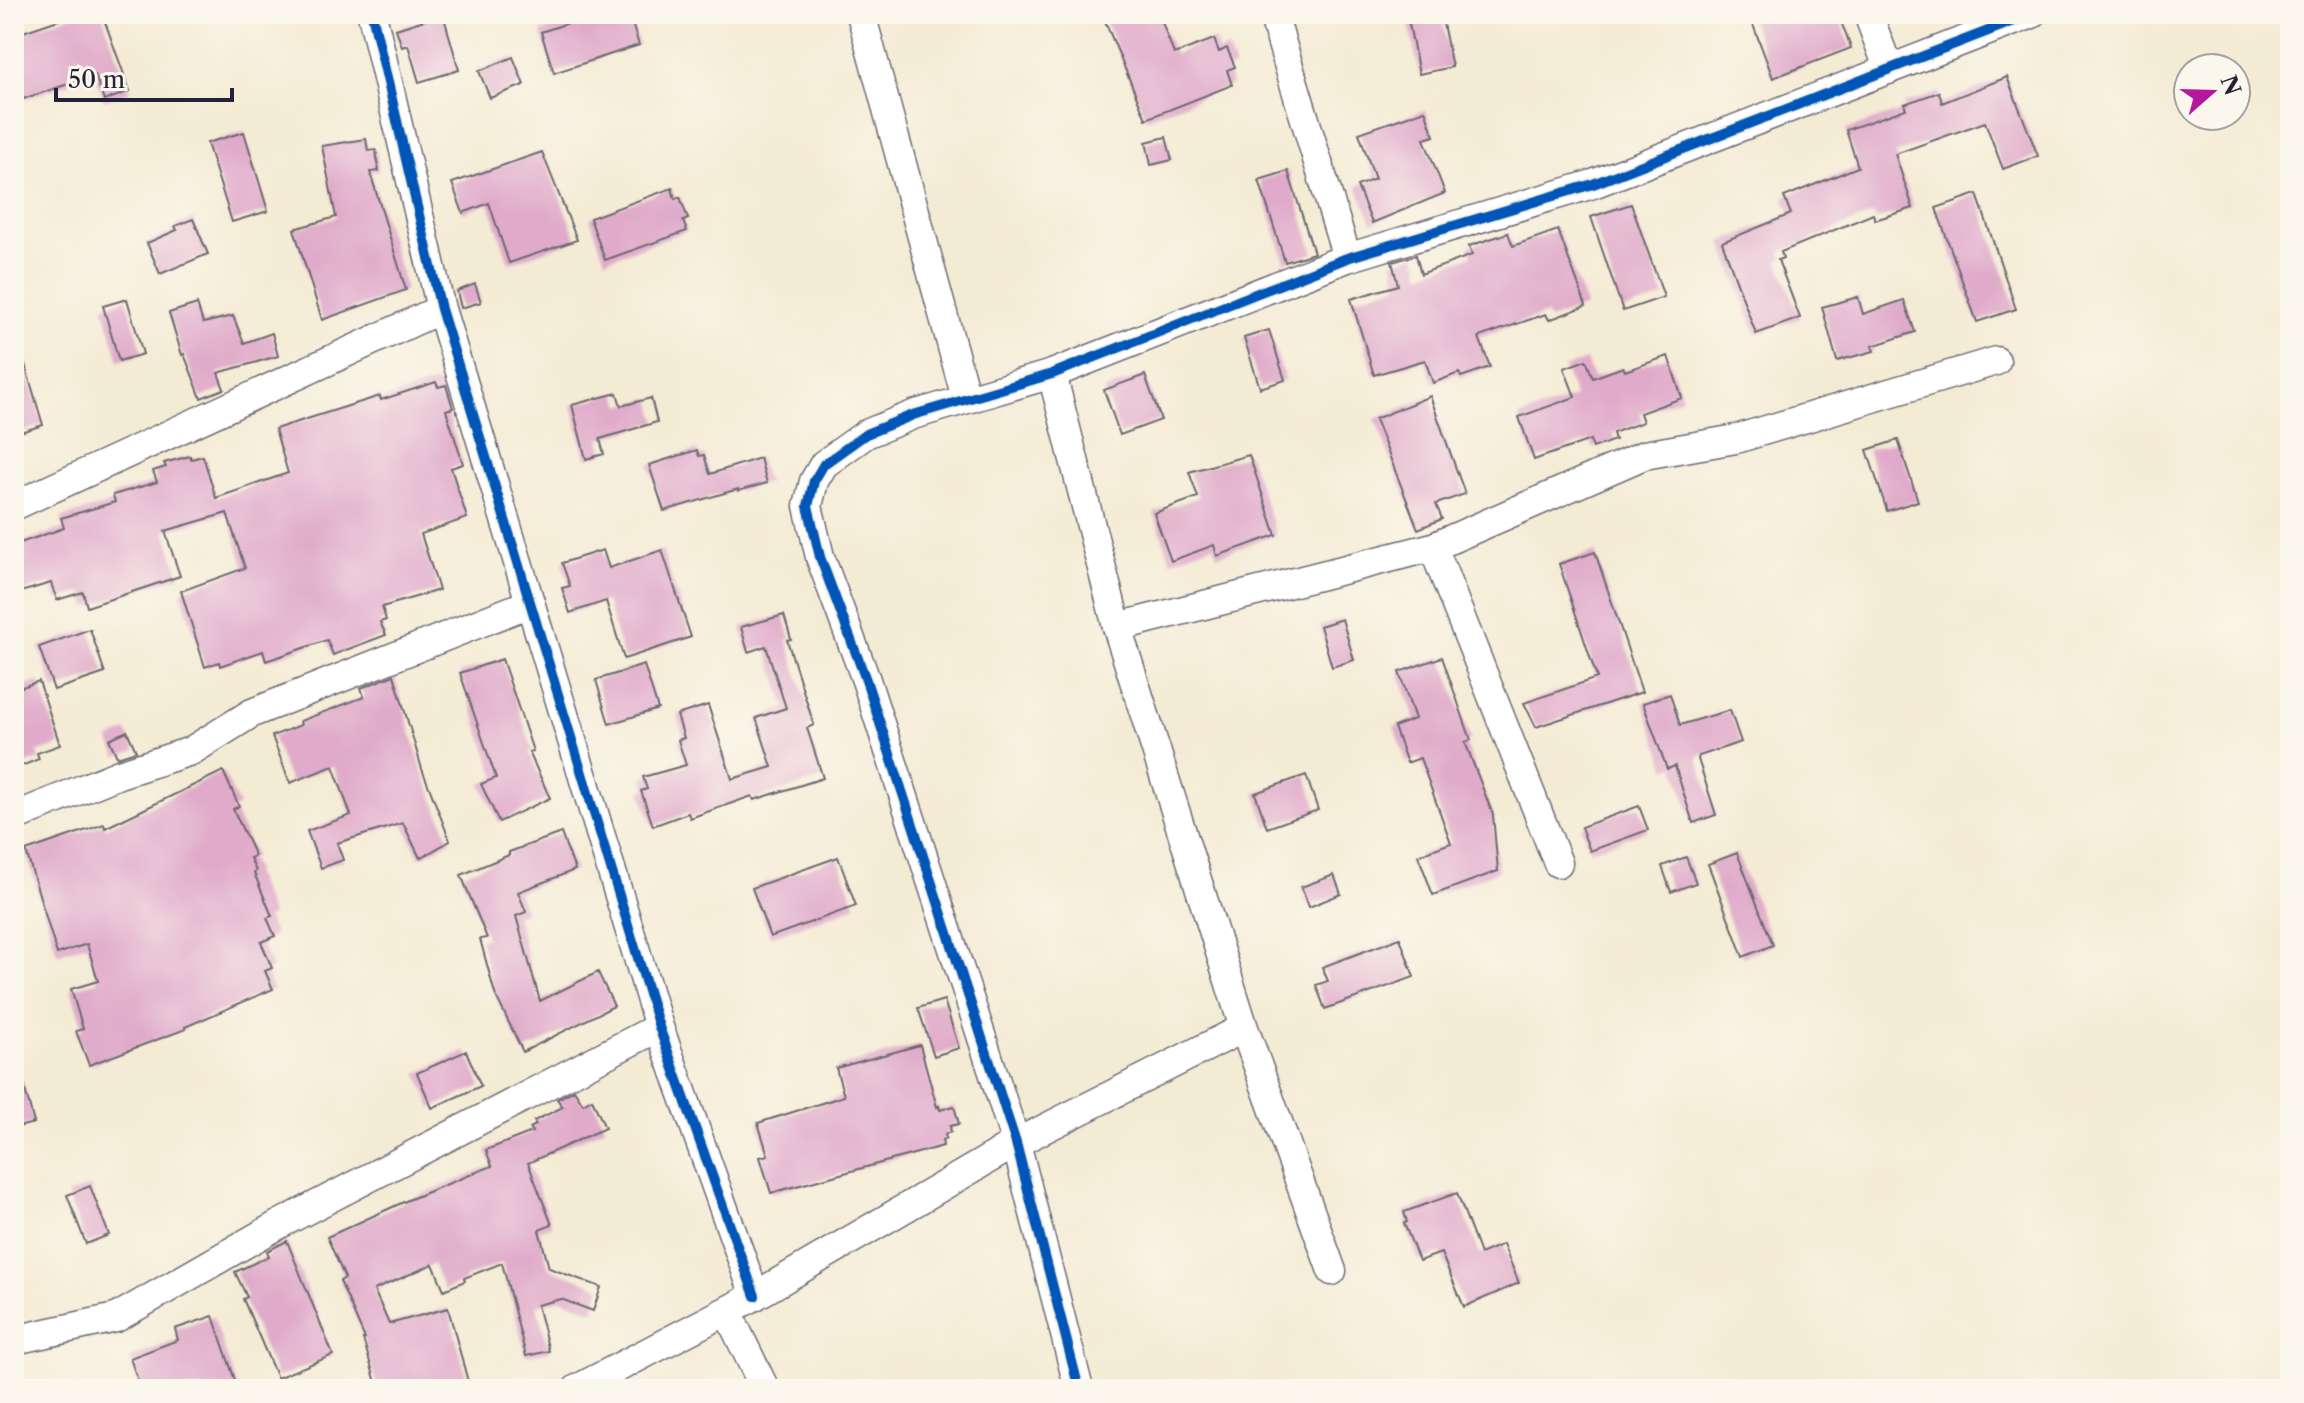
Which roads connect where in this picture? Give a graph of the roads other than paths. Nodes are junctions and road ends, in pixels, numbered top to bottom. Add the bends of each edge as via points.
1 (372, 14) edge
2 (861, 14) edge
3 (1273, 14) edge
4 (1868, 14) edge
5 (2032, 14) edge
6 (1889, 70) junction
7 (1347, 258) junction
8 (441, 309) junction
9 (1996, 361) dead end
10 (1052, 374) junction
11 (966, 398) junction
12 (14, 506) edge
13 (1433, 547) junction
14 (530, 603) junction
15 (1117, 627) junction
16 (14, 817) edge
17 (1558, 863) dead end
18 (659, 1027) junction
19 (1244, 1028) junction
20 (1016, 1143) junction
21 (1332, 1271) dead end
22 (755, 1296) junction
23 (727, 1311) junction
24 (14, 1340) edge
25 (577, 1389) edge
26 (765, 1389) edge
27 (1079, 1389) edge

1 - 8 street
2 - 11 street
3 - 7 street
4 - 6 street
5 - 6 street
6 - 7 street via 1593,184
7 - 10 street
8 - 12 street
8 - 14 street
9 - 13 street via 1736,439 1644,455
10 - 11 street
10 - 15 street
11 - 20 street via 866,434 824,464 808,506 820,557 866,680
13 - 15 street
13 - 17 street
14 - 16 street via 252,713 191,751
14 - 18 street
15 - 19 street
18 - 22 street
18 - 24 street via 278,1225 116,1318
19 - 20 street
19 - 21 street
20 - 22 street
20 - 27 street
22 - 23 street
23 - 25 street
23 - 26 street

